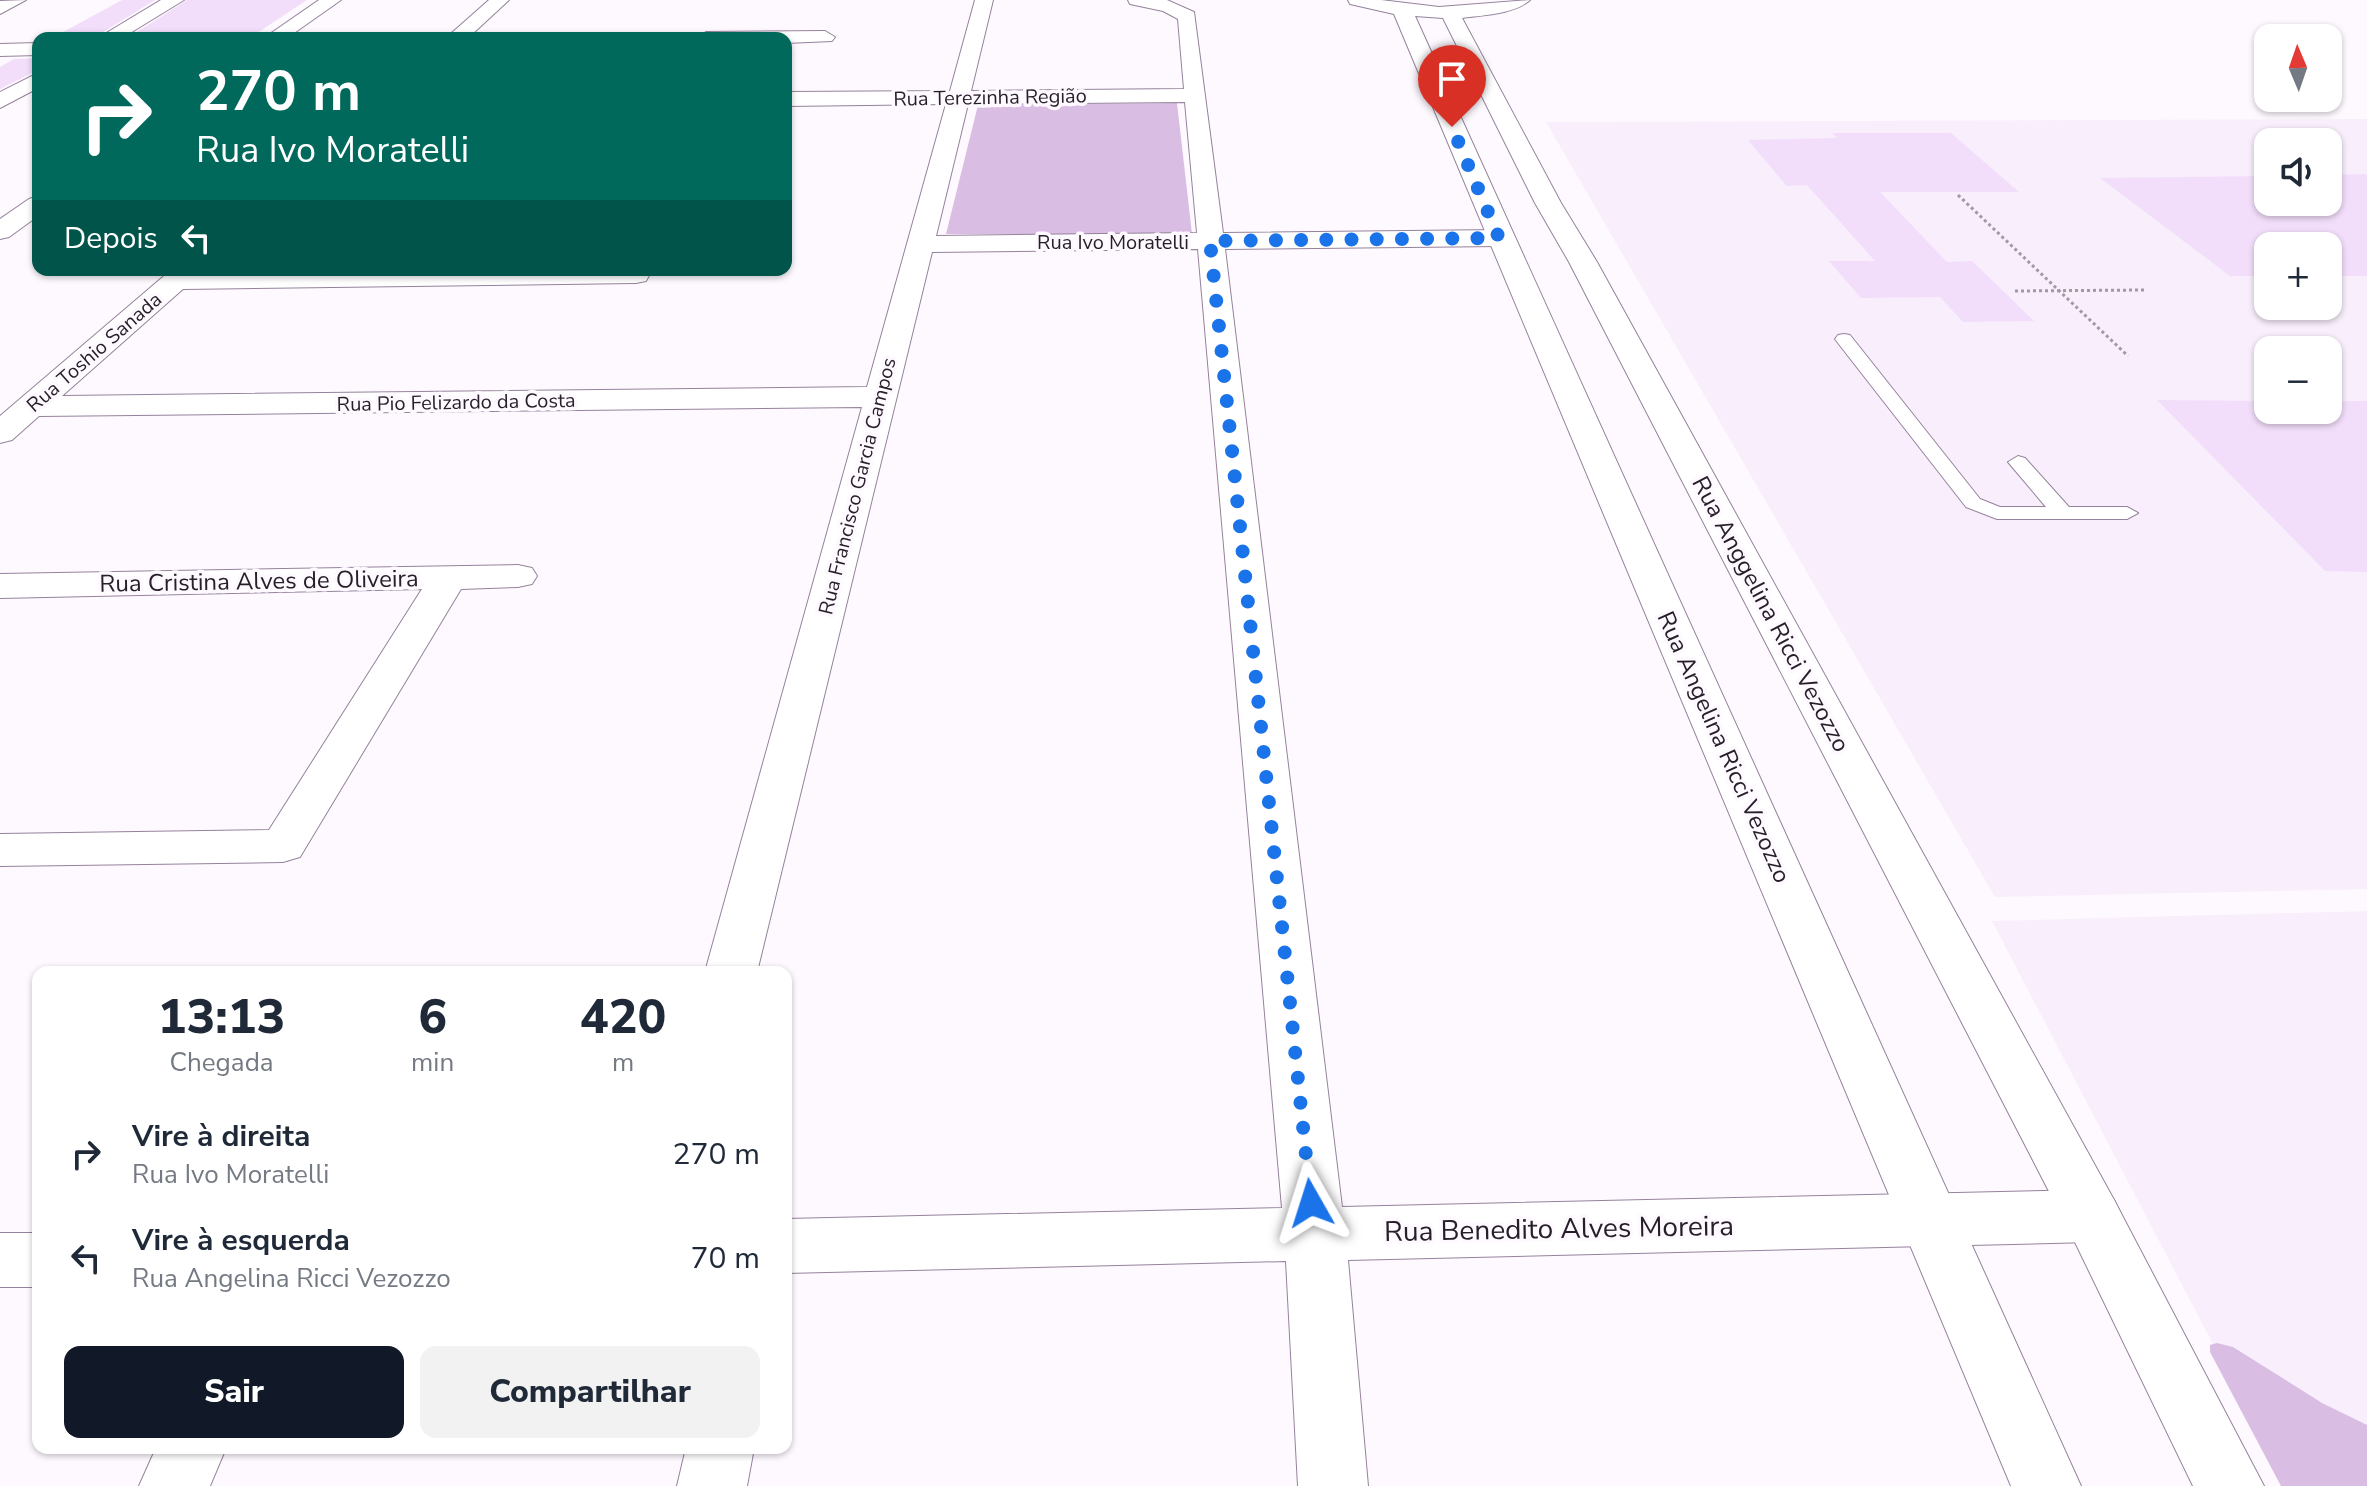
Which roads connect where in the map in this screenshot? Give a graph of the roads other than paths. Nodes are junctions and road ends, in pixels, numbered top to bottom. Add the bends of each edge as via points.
1 (17, 0) edge
2 (175, 0) edge
3 (332, 0) edge
4 (500, 0) edge
5 (984, 0) edge
6 (1137, 0) edge
7 (1357, 0) edge
8 (1521, 0) edge
9 (0, 8) edge
10 (1402, 9) junction
11 (786, 12) dead end
12 (1450, 12) junction
13 (119, 32) edge
14 (283, 32) edge
15 (463, 32) edge
16 (773, 32) edge
17 (792, 37) edge
18 (825, 37) dead end
19 (32, 49) edge
20 (0, 50) edge
21 (32, 82) edge
22 (1195, 95) junction
23 (960, 98) junction
24 (792, 99) edge
25 (0, 101) edge
26 (32, 208) edge
27 (0, 231) edge
28 (32, 237) edge
29 (0, 238) edge
30 (1210, 241) junction
31 (919, 244) junction
32 (1539, 261) junction
33 (182, 276) edge
34 (1844, 339) dead end
35 (880, 397) junction
36 (32, 406) junction
37 (0, 433) edge
38 (2018, 462) dead end
39 (2063, 513) junction
40 (2127, 513) dead end
41 (518, 576) dead end
42 (449, 577) junction
43 (0, 586) edge
44 (0, 850) edge
45 (733, 966) edge
46 (2092, 1216) junction
47 (1933, 1220) junction
48 (1315, 1234) junction
49 (792, 1246) edge
50 (0, 1260) edge
51 (32, 1260) edge
52 (189, 1454) edge
53 (719, 1454) edge
54 (174, 1486) edge
55 (712, 1486) edge
56 (1333, 1486) edge
57 (2046, 1486) edge
58 (2229, 1486) edge

1 - 9 street
2 - 13 street
3 - 14 street
4 - 15 street
5 - 23 street, Rua Francisco Garcia Campos
6 - 22 street via 1169,6 1187,16
7 - 10 street
8 - 12 street
10 - 12 street
10 - 32 street, Rua Angelina Ricci Vezozzo
11 - 16 street
12 - 32 street, Rua Anggelina Ricci Vezozzo via 1548,203
17 - 18 street
19 - 20 street
21 - 25 street
22 - 23 street, Rua Terezinha Região
22 - 30 street
23 - 24 street, Rua Terezinha Região
23 - 31 street, Rua Francisco Garcia Campos
26 - 27 street
28 - 29 street
30 - 31 street, Rua Ivo Moratelli
30 - 32 street, Rua Ivo Moratelli
30 - 48 street
31 - 35 street, Rua Francisco Garcia Campos
32 - 46 street, Rua Anggelina Ricci Vezozzo
32 - 47 street, Rua Angelina Ricci Vezozzo
33 - 36 street, Rua Toshio Sanada
34 - 39 lane via 1973,503 1997,513
35 - 36 street, Rua Pio Felizardo da Costa
35 - 45 street, Rua Francisco Garcia Campos
36 - 37 street, Rua Toshio Sanada
38 - 39 lane
39 - 40 lane
41 - 42 street, Rua Cristina Alves de Oliveira
42 - 43 street, Rua Cristina Alves de Oliveira
42 - 44 street via 283,846
46 - 47 street, Rua Benedito Alves Moreira
46 - 58 street
47 - 48 street, Rua Benedito Alves Moreira
47 - 57 street, Rua Angelina Ricci Vezozzo
48 - 49 street, Rua Benedito Alves Moreira
48 - 56 street
50 - 51 street
52 - 54 street
53 - 55 street

